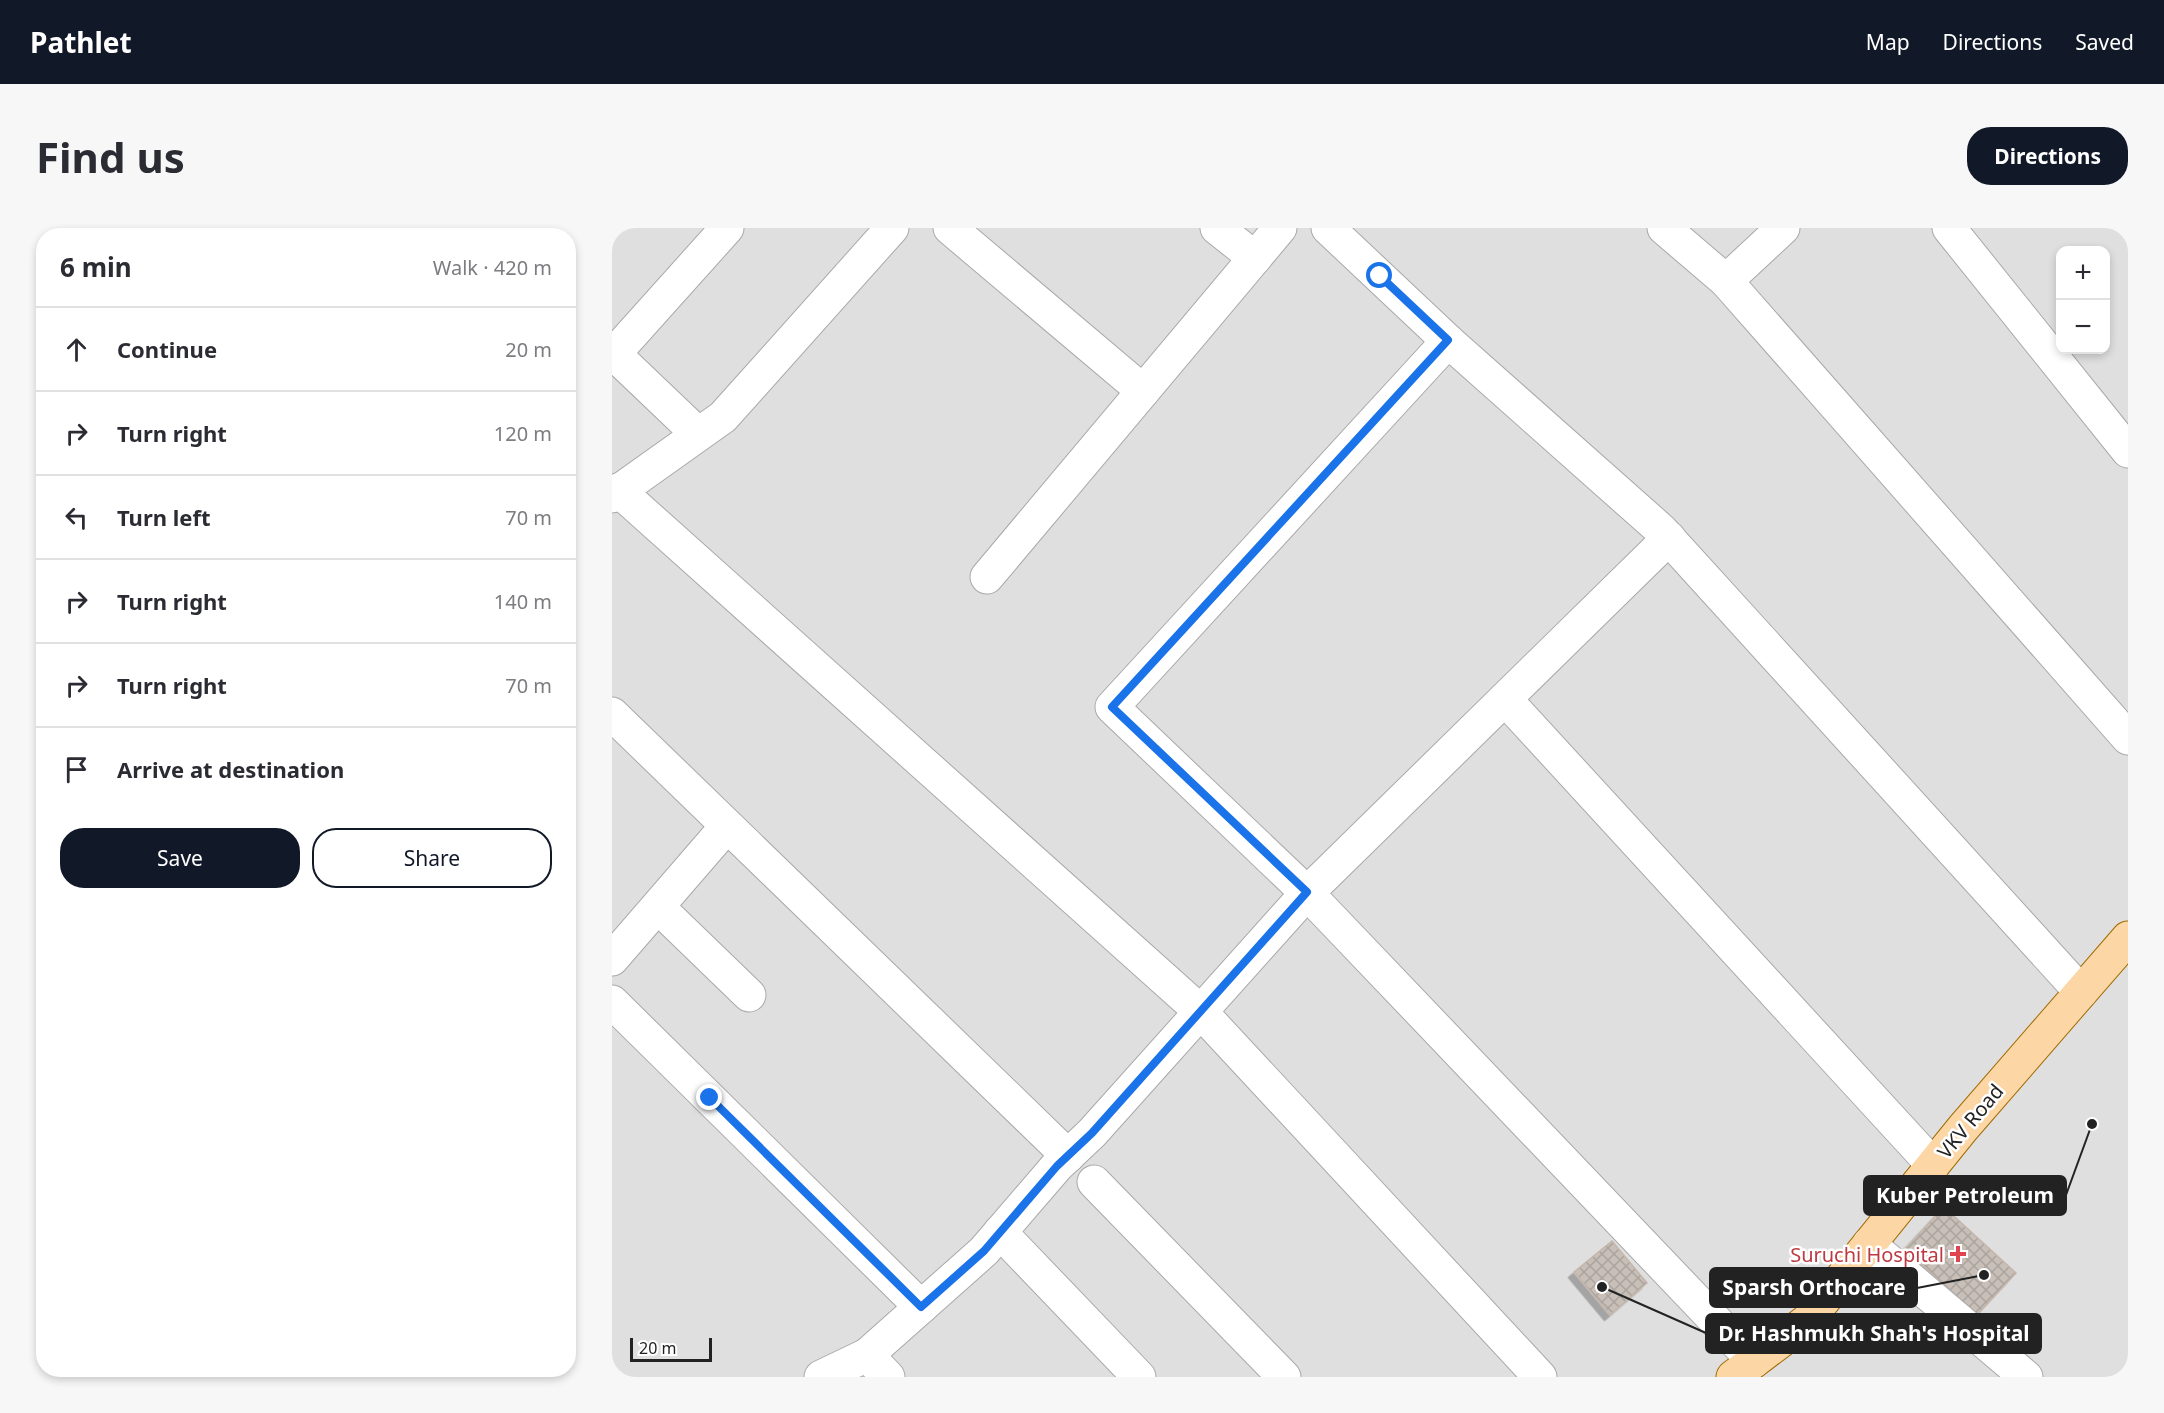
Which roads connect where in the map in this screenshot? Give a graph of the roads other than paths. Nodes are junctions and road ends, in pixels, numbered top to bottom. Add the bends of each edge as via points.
1 (727, 228) edge
2 (892, 228) edge
3 (950, 228) edge
4 (1217, 228) edge
5 (1280, 228) edge
6 (1328, 228) edge
7 (1664, 228) edge
8 (1784, 228) edge
9 (1949, 228) edge
10 (1255, 258) junction
11 (1726, 281) junction
12 (1448, 340) junction
13 (613, 353) edge
14 (1143, 392) junction
15 (698, 435) junction
16 (2128, 451) edge
17 (615, 493) edge
18 (1670, 538) junction
19 (987, 577) dead end
20 (1505, 699) junction
21 (614, 719) edge
22 (2128, 738) edge
23 (727, 826) junction
24 (1307, 892) junction
25 (658, 907) junction
26 (2128, 938) edge
27 (612, 959) edge
28 (2081, 992) junction
29 (749, 995) dead end
30 (612, 1002) edge
31 (1200, 1011) junction
32 (1068, 1156) junction
33 (1933, 1165) junction
34 (1094, 1182) dead end
35 (1000, 1232) junction
36 (1869, 1244) junction
37 (921, 1307) junction
38 (878, 1366) edge
39 (1744, 1369) edge
40 (821, 1377) edge
41 (1139, 1377) edge
42 (1284, 1377) edge
43 (1540, 1377) edge
44 (2026, 1377) edge

1 - 13 street
2 - 15 street via 723,417
3 - 14 street
4 - 10 street
5 - 10 street
6 - 12 street
7 - 11 street
8 - 11 street
9 - 16 street
10 - 14 street
11 - 22 street
12 - 18 street
12 - 24 street via 1112,707
13 - 15 street
14 - 19 street
15 - 17 street
17 - 31 street
18 - 20 street
18 - 28 street
20 - 24 street
20 - 33 street
21 - 23 street
23 - 25 street
23 - 32 street
24 - 31 street
24 - 39 street
25 - 27 street
25 - 29 street
26 - 28 main road, VKV Road
28 - 33 main road, VKV Road
30 - 37 street
31 - 32 street
31 - 43 street
32 - 35 street
33 - 36 main road, VKV Road
34 - 42 street
35 - 37 street
35 - 41 street
36 - 39 main road, VKV Road via 1806,1321
36 - 44 street
37 - 38 street
38 - 40 street

